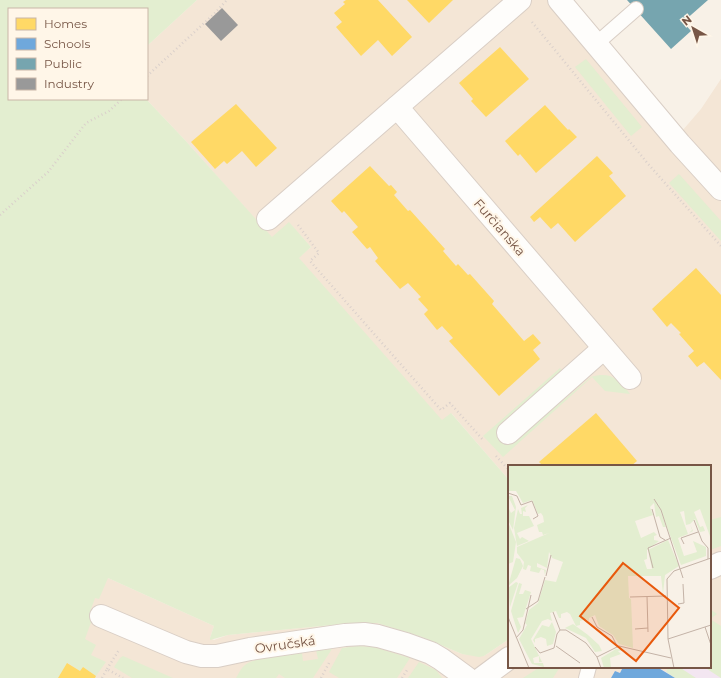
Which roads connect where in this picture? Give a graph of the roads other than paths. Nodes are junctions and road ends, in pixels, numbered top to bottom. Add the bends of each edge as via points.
1 (559, 0) edge
2 (518, 2) edge
3 (636, 9) dead end
4 (596, 44) junction
5 (397, 107) junction
6 (721, 189) edge
7 (276, 212) road end
8 (604, 348) junction
9 (630, 378) dead end
10 (508, 433) dead end
11 (721, 563) edge
12 (711, 568) edge
13 (101, 616) dead end
14 (508, 659) edge
15 (589, 668) edge
16 (467, 678) edge
17 (482, 678) edge
18 (586, 678) edge

1 - 4 street
2 - 5 street
3 - 4 lane
4 - 6 street
5 - 7 street
5 - 8 street, Furčianska
8 - 9 street, Furčianska
8 - 10 street
11 - 12 street
13 - 16 street, Ovručská via 186,652 202,656 217,656 345,635 378,636 431,653
14 - 17 street
15 - 18 lane

